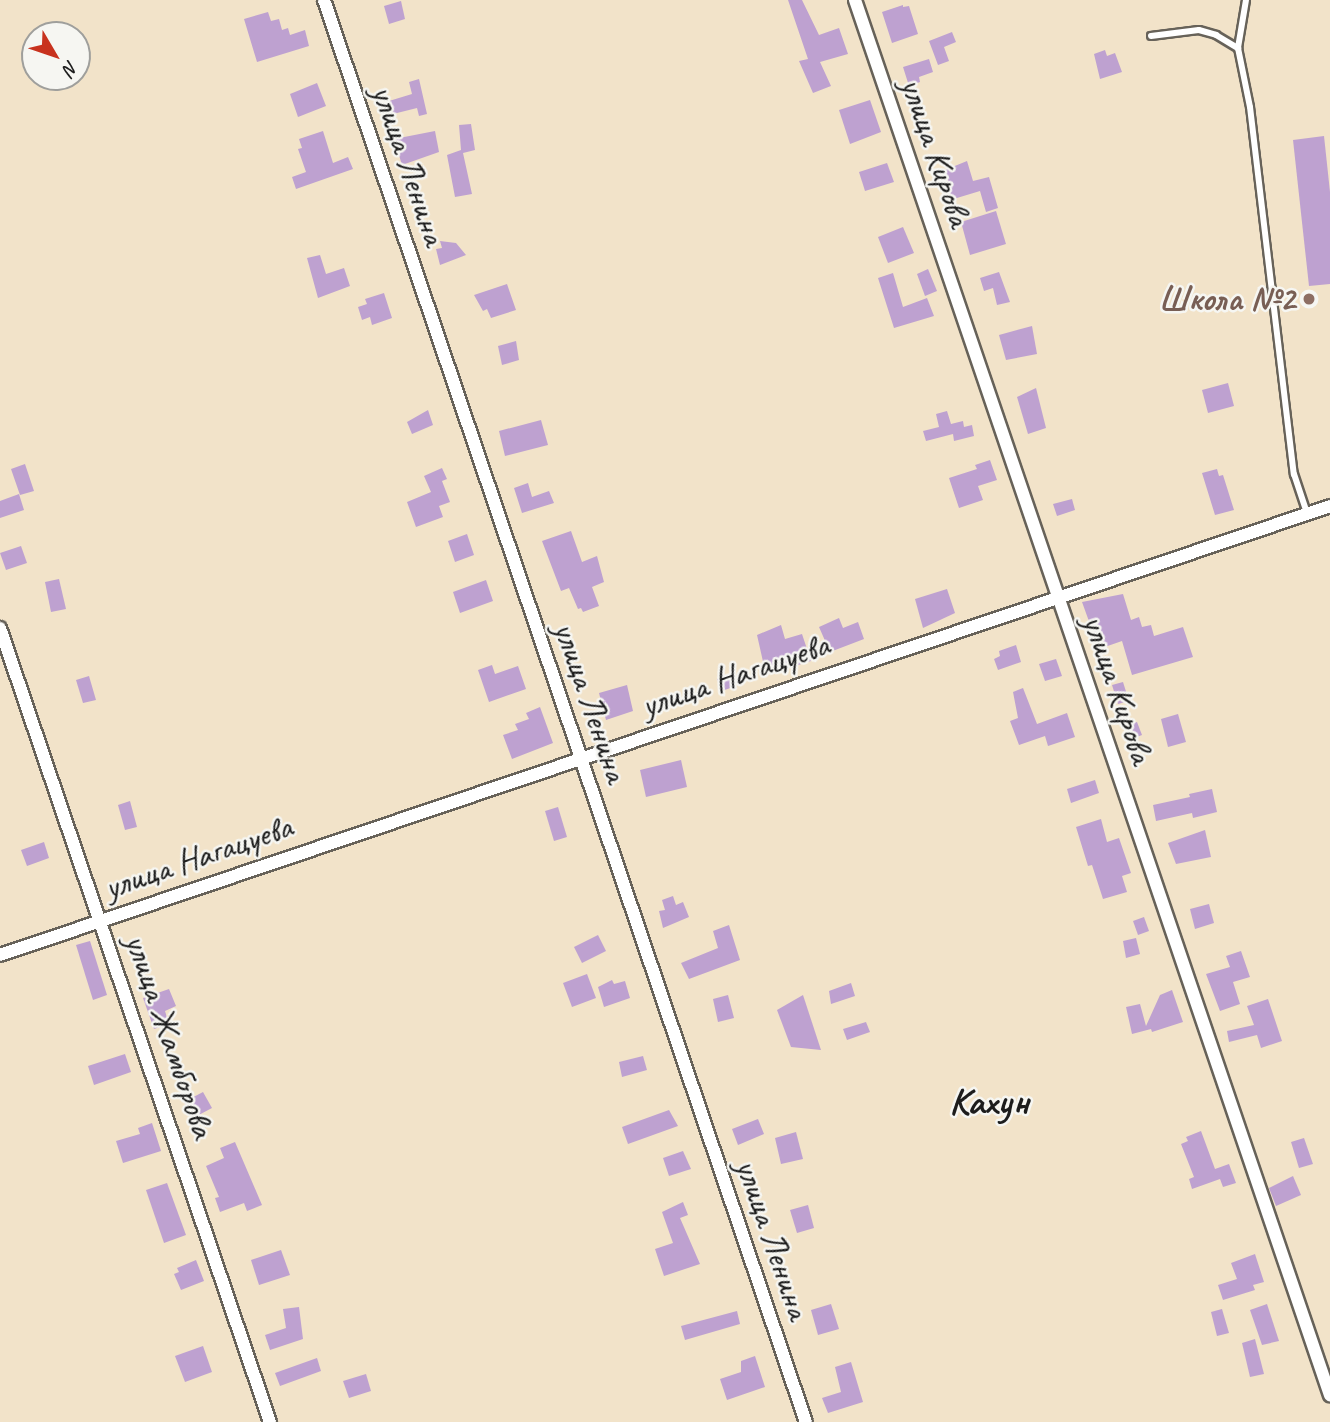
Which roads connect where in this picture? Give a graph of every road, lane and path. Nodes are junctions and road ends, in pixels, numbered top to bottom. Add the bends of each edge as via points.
1 (324, 0) edge
2 (855, 0) edge
3 (1246, 0) edge
4 (1152, 36) dead end
5 (1238, 48) junction
6 (1330, 506) edge
7 (1307, 513) junction
8 (1058, 597) junction
9 (0, 628) edge
10 (580, 757) junction
11 (101, 920) junction
12 (0, 955) edge
13 (1330, 1395) edge
14 (270, 1422) edge
15 (806, 1422) edge

1 - 10 street, улица Ленина
2 - 8 street, улица Кирова
3 - 5 lane
4 - 5 lane via 1199,30
5 - 7 lane via 1250,107 1294,474
6 - 7 street, улица Нагацуева
7 - 8 street, улица Нагацуева
8 - 10 street, улица Нагацуева
8 - 13 street, улица Кирова
9 - 11 street, улица Жамборова
10 - 11 street, улица Нагацуева
10 - 15 street, улица Ленина
11 - 12 street, улица Нагацуева
11 - 14 street, улица Жамборова

